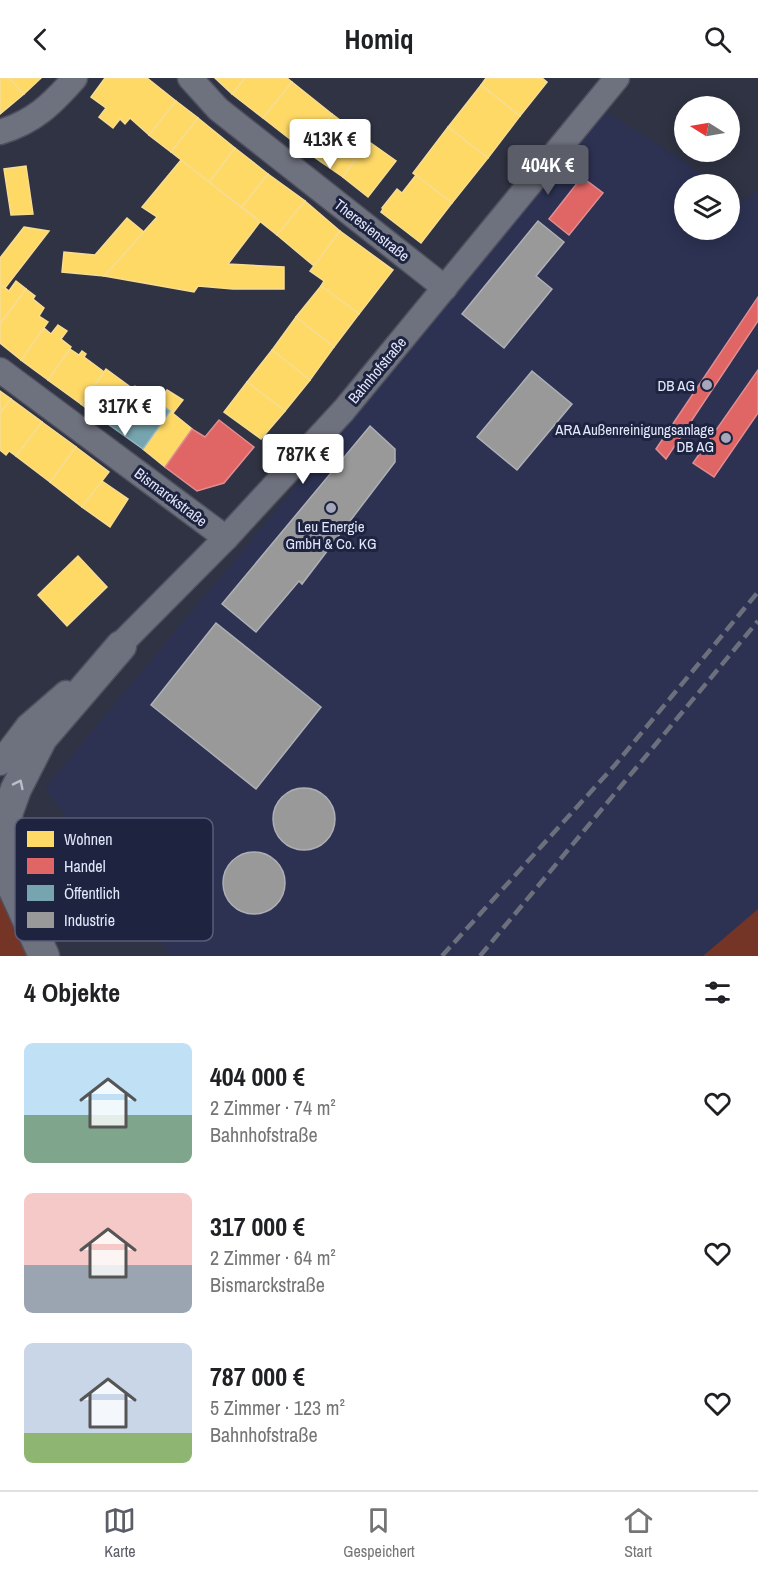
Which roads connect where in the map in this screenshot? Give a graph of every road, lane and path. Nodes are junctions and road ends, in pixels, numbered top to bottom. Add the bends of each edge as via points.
1 (75, 78) edge
2 (190, 78) edge
3 (617, 78) edge
4 (0, 132) edge
5 (446, 288) junction
6 (0, 370) edge
7 (226, 538) junction
8 (121, 646) junction
9 (0, 763) edge
10 (2, 843) edge
11 (15, 892) edge
12 (37, 941) edge
13 (44, 956) edge

1 - 4 street via 46,110
2 - 5 street, Theresienstraße via 218,109
3 - 5 street, Bahnhofstraße
5 - 7 street, Bahnhofstraße via 344,410
6 - 7 street, Bismarckstraße
7 - 8 street, Bahnhofstraße
8 - 9 street, Bahnhofstraße via 28,726
10 -> 8 street, Bahnhofstraße via 16,789 42,738
10 - 11 street, Bahnhofstraße via 6,872
12 - 13 street, Bahnhofstraße

